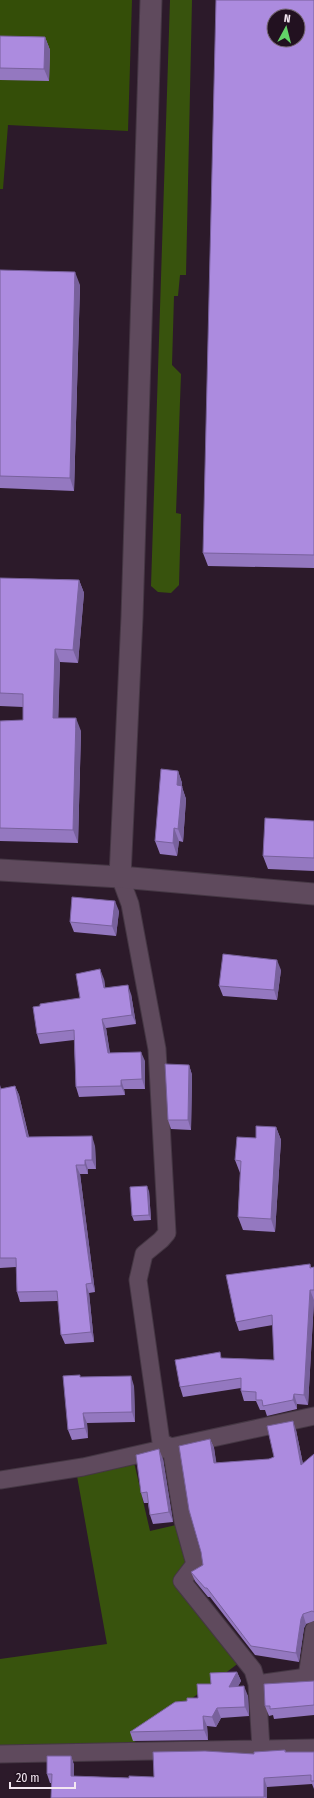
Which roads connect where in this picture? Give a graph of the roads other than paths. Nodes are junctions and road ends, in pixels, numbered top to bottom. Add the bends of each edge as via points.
1 (151, 0) edge
2 (0, 870) edge
3 (120, 877) junction
4 (314, 894) edge
5 (314, 1416) edge
6 (171, 1447) junction
7 (0, 1480) edge
8 (314, 1630) edge
9 (258, 1684) junction
10 (260, 1748) junction
11 (314, 1748) edge
12 (0, 1754) edge

1 - 3 street via 132,617
2 - 3 street
3 - 4 street
3 - 6 street via 130,904 157,1049 167,1233 144,1254 138,1280 162,1442
5 - 6 street
6 - 7 street via 83,1467
6 - 9 street via 183,1521 194,1564 182,1581 253,1670
8 - 9 street via 307,1677
9 - 10 street
10 - 11 street
10 - 12 street

